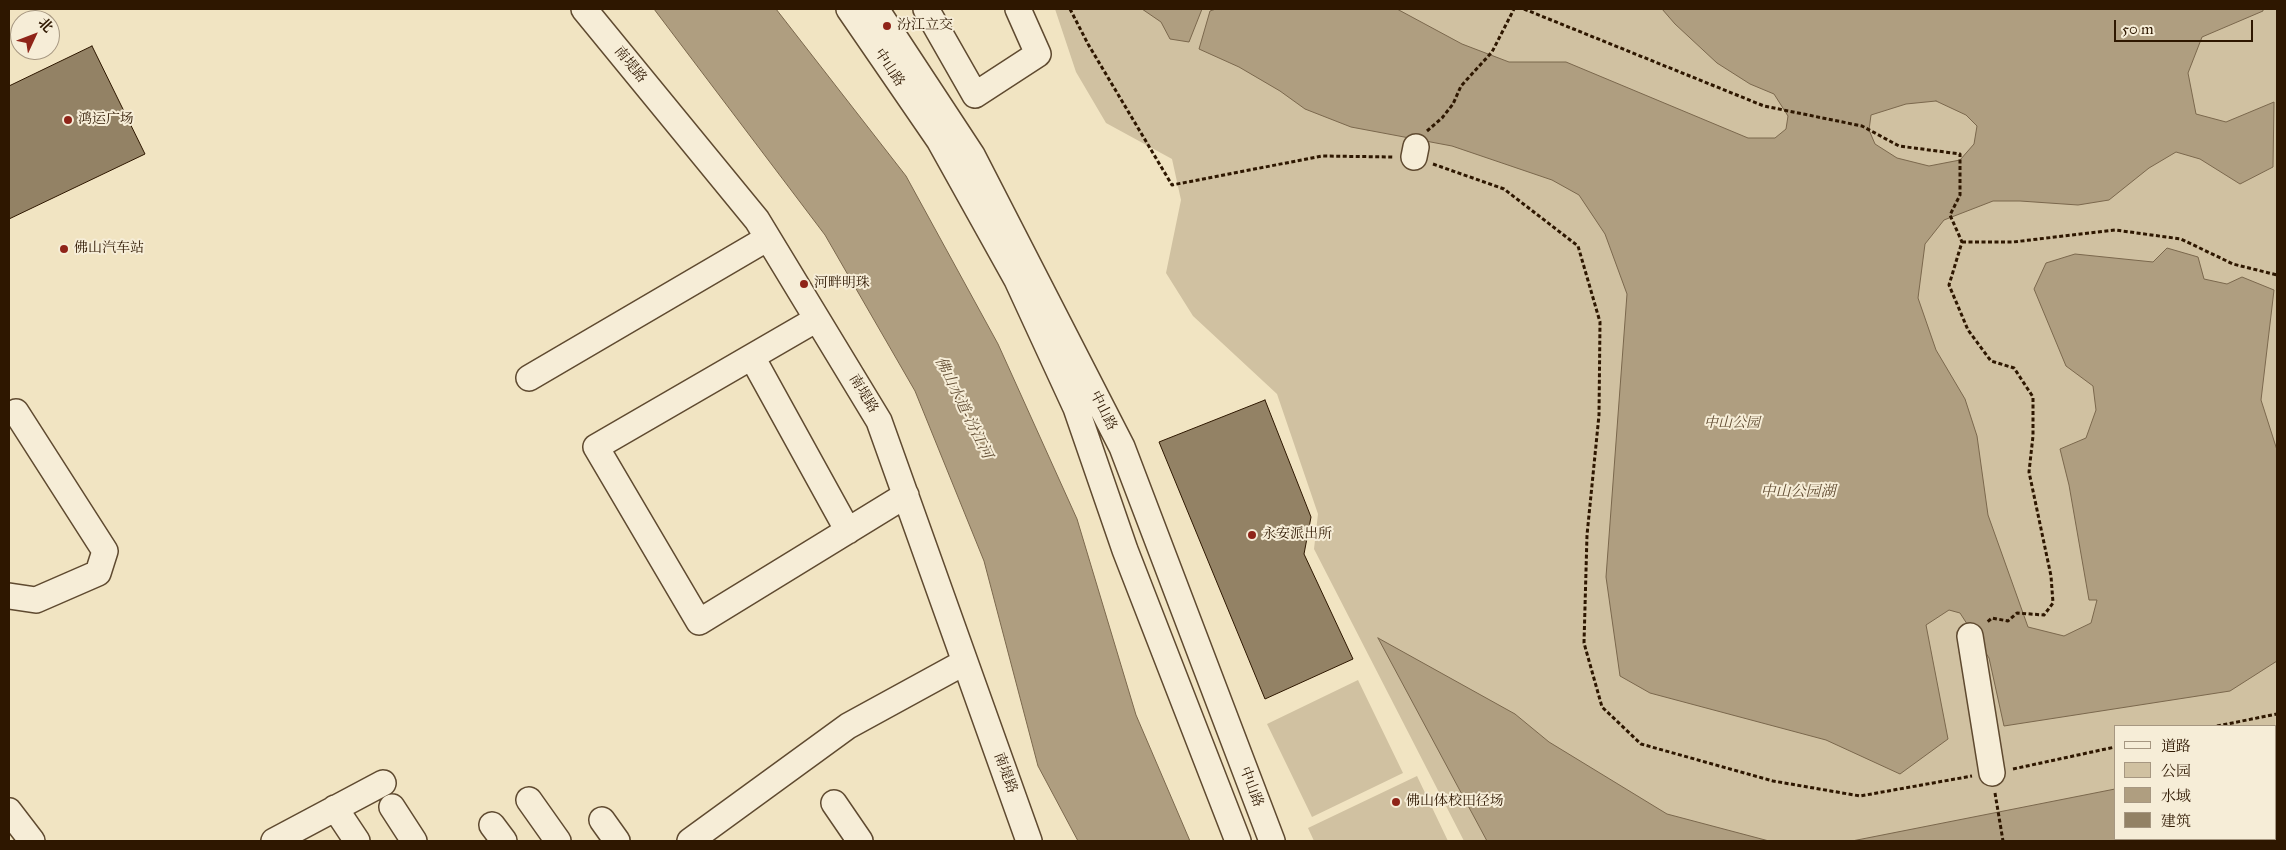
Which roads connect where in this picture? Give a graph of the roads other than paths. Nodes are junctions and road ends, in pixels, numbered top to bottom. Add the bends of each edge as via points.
1 (584, 9) edge
2 (849, 9) edge
3 (876, 9) edge
4 (926, 9) edge
5 (1018, 9) edge
6 (768, 238) junction
7 (817, 319) junction
8 (752, 357) junction
9 (529, 378) dead end
10 (16, 412) dead end
11 (906, 495) junction
12 (848, 530) junction
13 (9, 596) edge
14 (1970, 636) road end
15 (965, 662) junction
16 (1992, 773) road end
17 (383, 783) dead end
18 (529, 800) dead end
19 (834, 802) dead end
20 (392, 807) dead end
21 (335, 808) junction
22 (9, 811) edge
23 (602, 820) dead end
24 (308, 833) edge
25 (32, 841) edge
26 (274, 841) edge
27 (357, 841) edge
28 (414, 841) edge
29 (558, 841) edge
30 (617, 841) edge
31 (690, 841) edge
32 (860, 841) edge
33 (1029, 841) edge
34 (1238, 841) edge
35 (1272, 841) edge

1 - 6 street, 南堤路 via 757,220
2 - 34 street, 中山路 via 939,140 1017,280 1076,408 1125,550
3 - 35 street, 中山路 via 972,155 1122,446
4 - 5 street via 974,95 1038,54
6 - 7 street, 南堤路
6 - 9 street
7 - 8 street
7 - 11 street, 南堤路 via 879,421
8 - 12 street
8 - 12 street via 596,447 699,622
10 - 13 street via 105,551 98,572 36,600
11 - 12 street
11 - 15 street, 南堤路
14 - 16 street
15 - 31 street via 848,726
15 - 33 street, 南堤路
17 - 21 street
18 - 29 street
19 - 32 street
20 - 28 street
21 - 24 street
21 - 27 street
22 - 25 street
23 - 30 street
24 - 26 street

